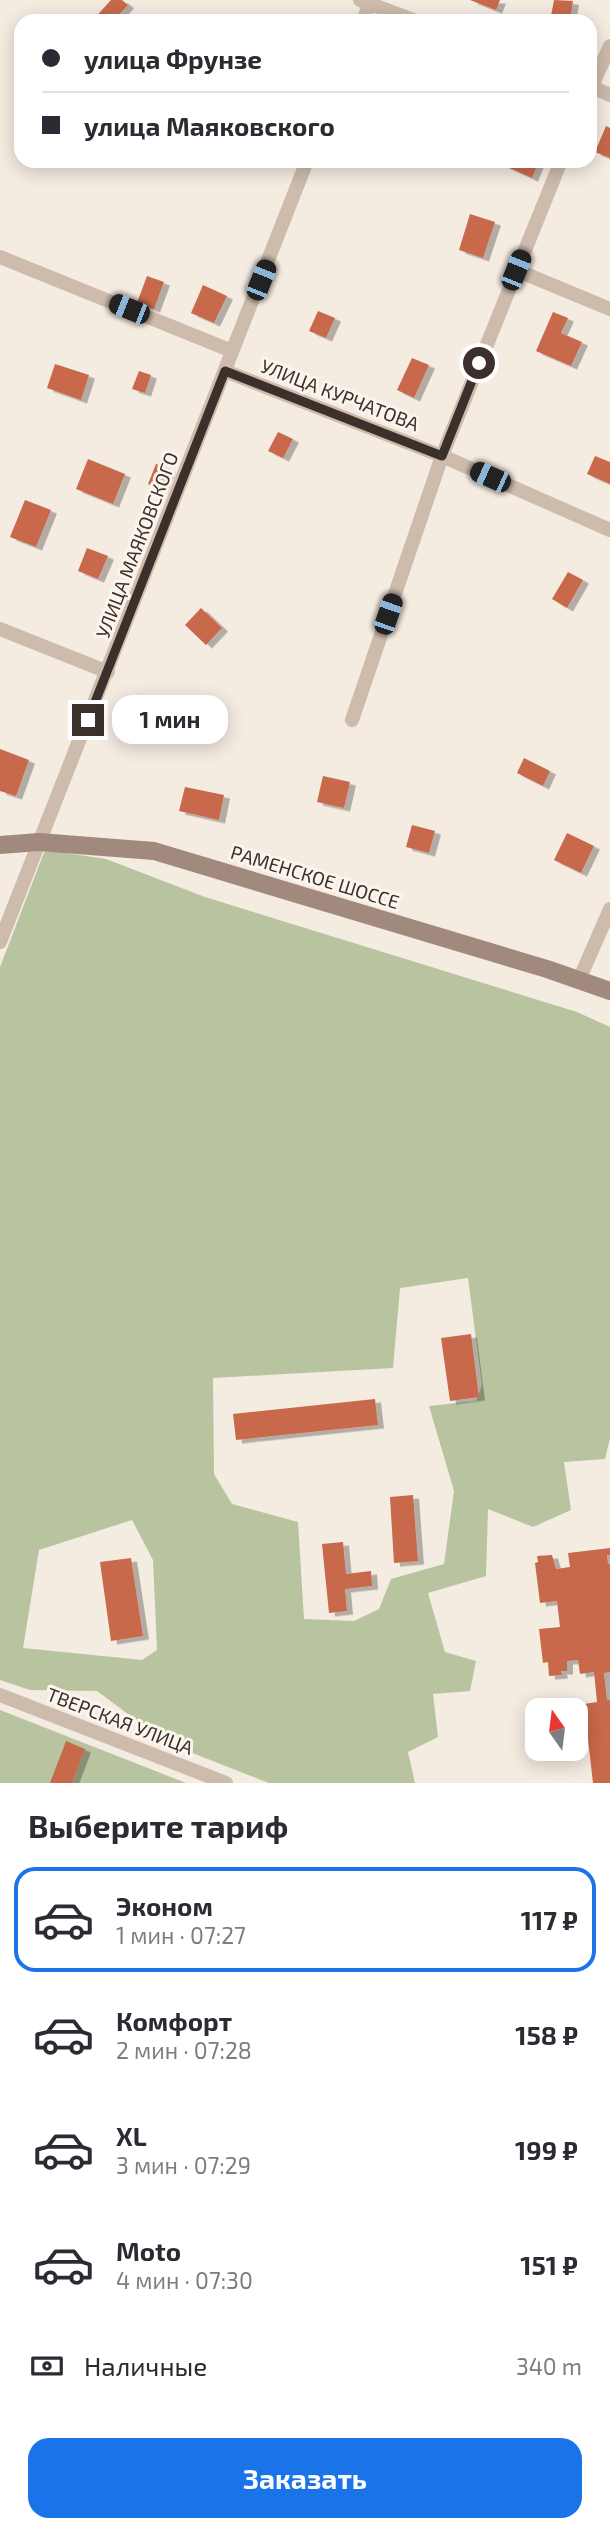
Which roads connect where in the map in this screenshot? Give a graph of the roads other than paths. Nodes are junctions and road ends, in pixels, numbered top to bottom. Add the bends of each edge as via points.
1 (367, 1) edge
2 (399, 14) edge
3 (610, 46) edge
4 (597, 73) edge
5 (304, 168) edge
6 (558, 168) edge
7 (0, 257) edge
8 (516, 270) junction
9 (610, 309) edge
10 (233, 351) junction
11 (225, 371) junction
12 (442, 456) junction
13 (610, 530) edge
14 (0, 629) edge
15 (108, 672) junction
16 (352, 720) dead end
17 (39, 842) junction
18 (0, 845) edge
19 (610, 909) edge
20 (0, 942) edge
21 (579, 980) junction
22 (610, 991) edge
23 (0, 1695) edge
24 (226, 1783) edge

1 - 2 street
3 - 4 street
5 - 10 street, УЛИЦА МАЯКОВСКОГО
6 - 8 street
7 - 10 street
8 - 9 street
8 - 12 street
10 - 11 street, УЛИЦА МАЯКОВСКОГО
11 - 12 street, УЛИЦА КУРЧАТОВА
11 - 15 street, УЛИЦА МАЯКОВСКОГО
12 - 13 street, УЛИЦА КУРЧАТОВА
12 - 16 street
14 - 15 street
15 - 17 street, УЛИЦА МАЯКОВСКОГО
17 - 18 main road, РАМЕНСКОЕ ШОССЕ
17 - 20 street, УЛИЦА МАЯКОВСКОГО
17 - 21 main road, РАМЕНСКОЕ ШОССЕ via 154,851
19 - 21 street
21 - 22 main road, РАМЕНСКОЕ ШОССЕ
23 - 24 street, ТВЕРСКАЯ УЛИЦА

